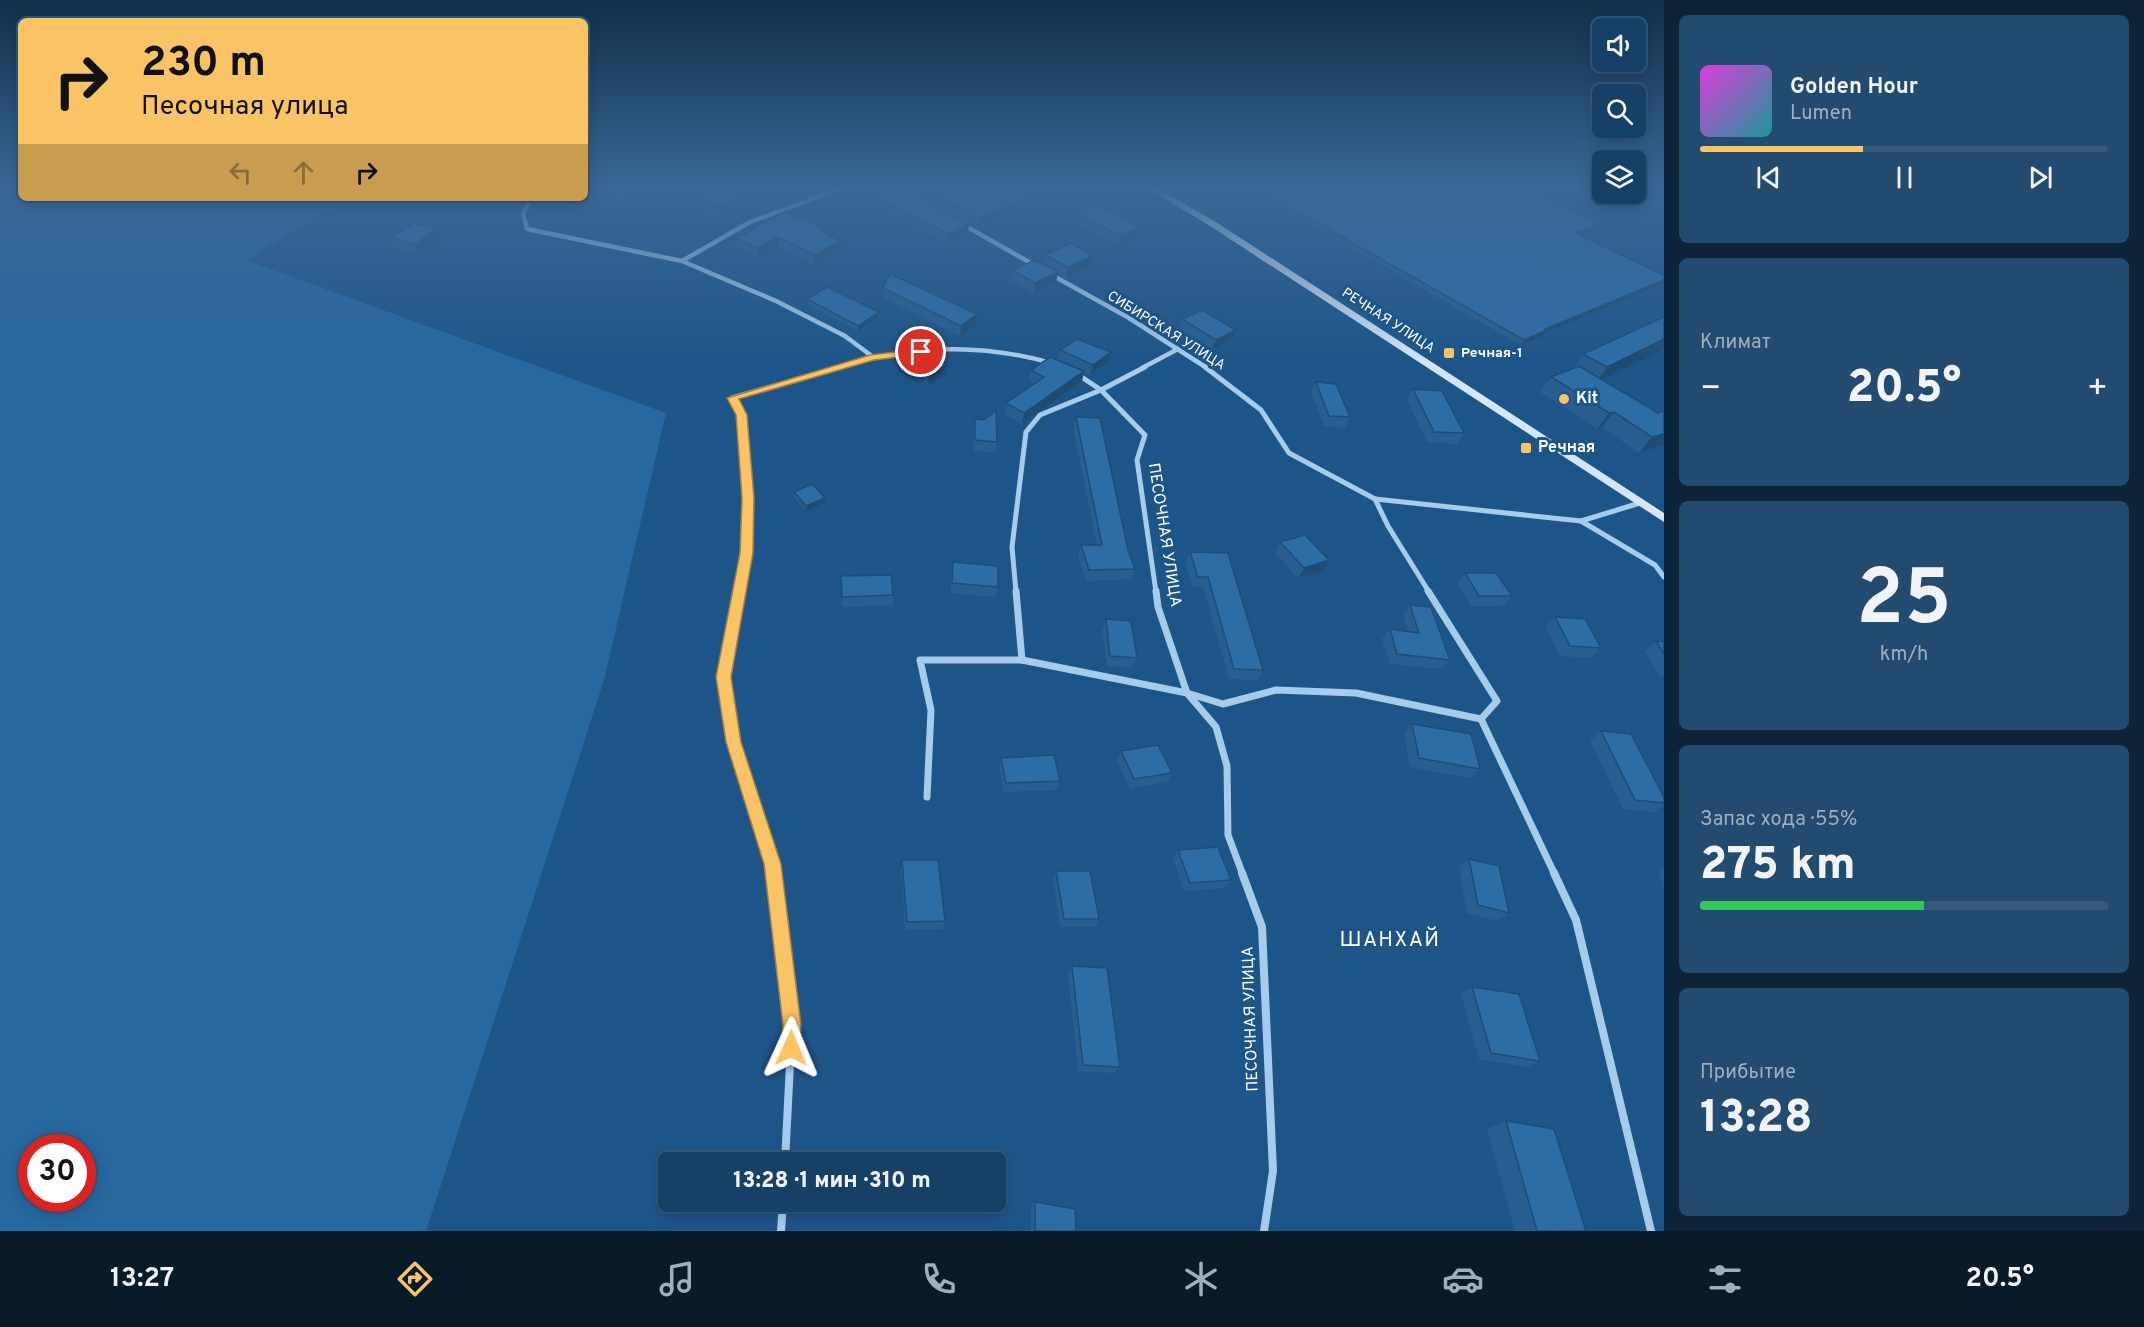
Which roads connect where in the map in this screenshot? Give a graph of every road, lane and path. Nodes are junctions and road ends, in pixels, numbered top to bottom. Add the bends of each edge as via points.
1 (616, 247) edge
2 (703, 247) edge
3 (1004, 247) edge
4 (1249, 247) edge
5 (682, 261) junction
6 (1039, 267) edge
7 (1049, 273) edge
8 (1178, 349) junction
9 (873, 357) junction
10 (1061, 366) edge
11 (1071, 370) edge
12 (1101, 390) junction
13 (1375, 499) junction
14 (1640, 502) junction
15 (1664, 518) edge
16 (1581, 521) junction
17 (1664, 577) edge
18 (1022, 660) junction
19 (1188, 693) junction
20 (1481, 719) junction
21 (927, 796) dead end
22 (786, 1152) edge
23 (782, 1212) edge
24 (781, 1231) edge
25 (1264, 1231) edge
26 (1651, 1231) edge

1 - 5 street
2 - 5 street
3 - 6 street
4 - 14 main road, РЕЧНАЯ УЛИЦА
5 - 9 street via 776,301 844,336
7 - 8 street, СИБИРСКАЯ УЛИЦА
8 - 12 street
8 - 13 street, СИБИРСКАЯ УЛИЦА via 1261,410 1289,453
9 - 10 street via 994,349 1034,356
9 - 22 street via 732,398 742,415 747,553 724,677 733,742 774,875 792,1025
11 - 12 street, ПЕСОЧНАЯ УЛИЦА
12 - 18 street via 1040,415 1026,432 1012,547
12 - 19 street, ПЕСОЧНАЯ УЛИЦА via 1145,435 1137,460 1158,608
13 - 16 street
13 - 20 street via 1497,701
14 - 15 main road, РЕЧНАЯ УЛИЦА
14 - 16 street
16 - 17 street via 1655,565
18 - 19 street
18 - 21 street via 920,660 931,710
19 - 20 street via 1223,704 1276,690 1356,693
19 - 25 street, ПЕСОЧНАЯ УЛИЦА via 1216,727 1227,766 1228,835 1262,927 1273,1171
20 - 26 street via 1576,920
23 - 24 street

